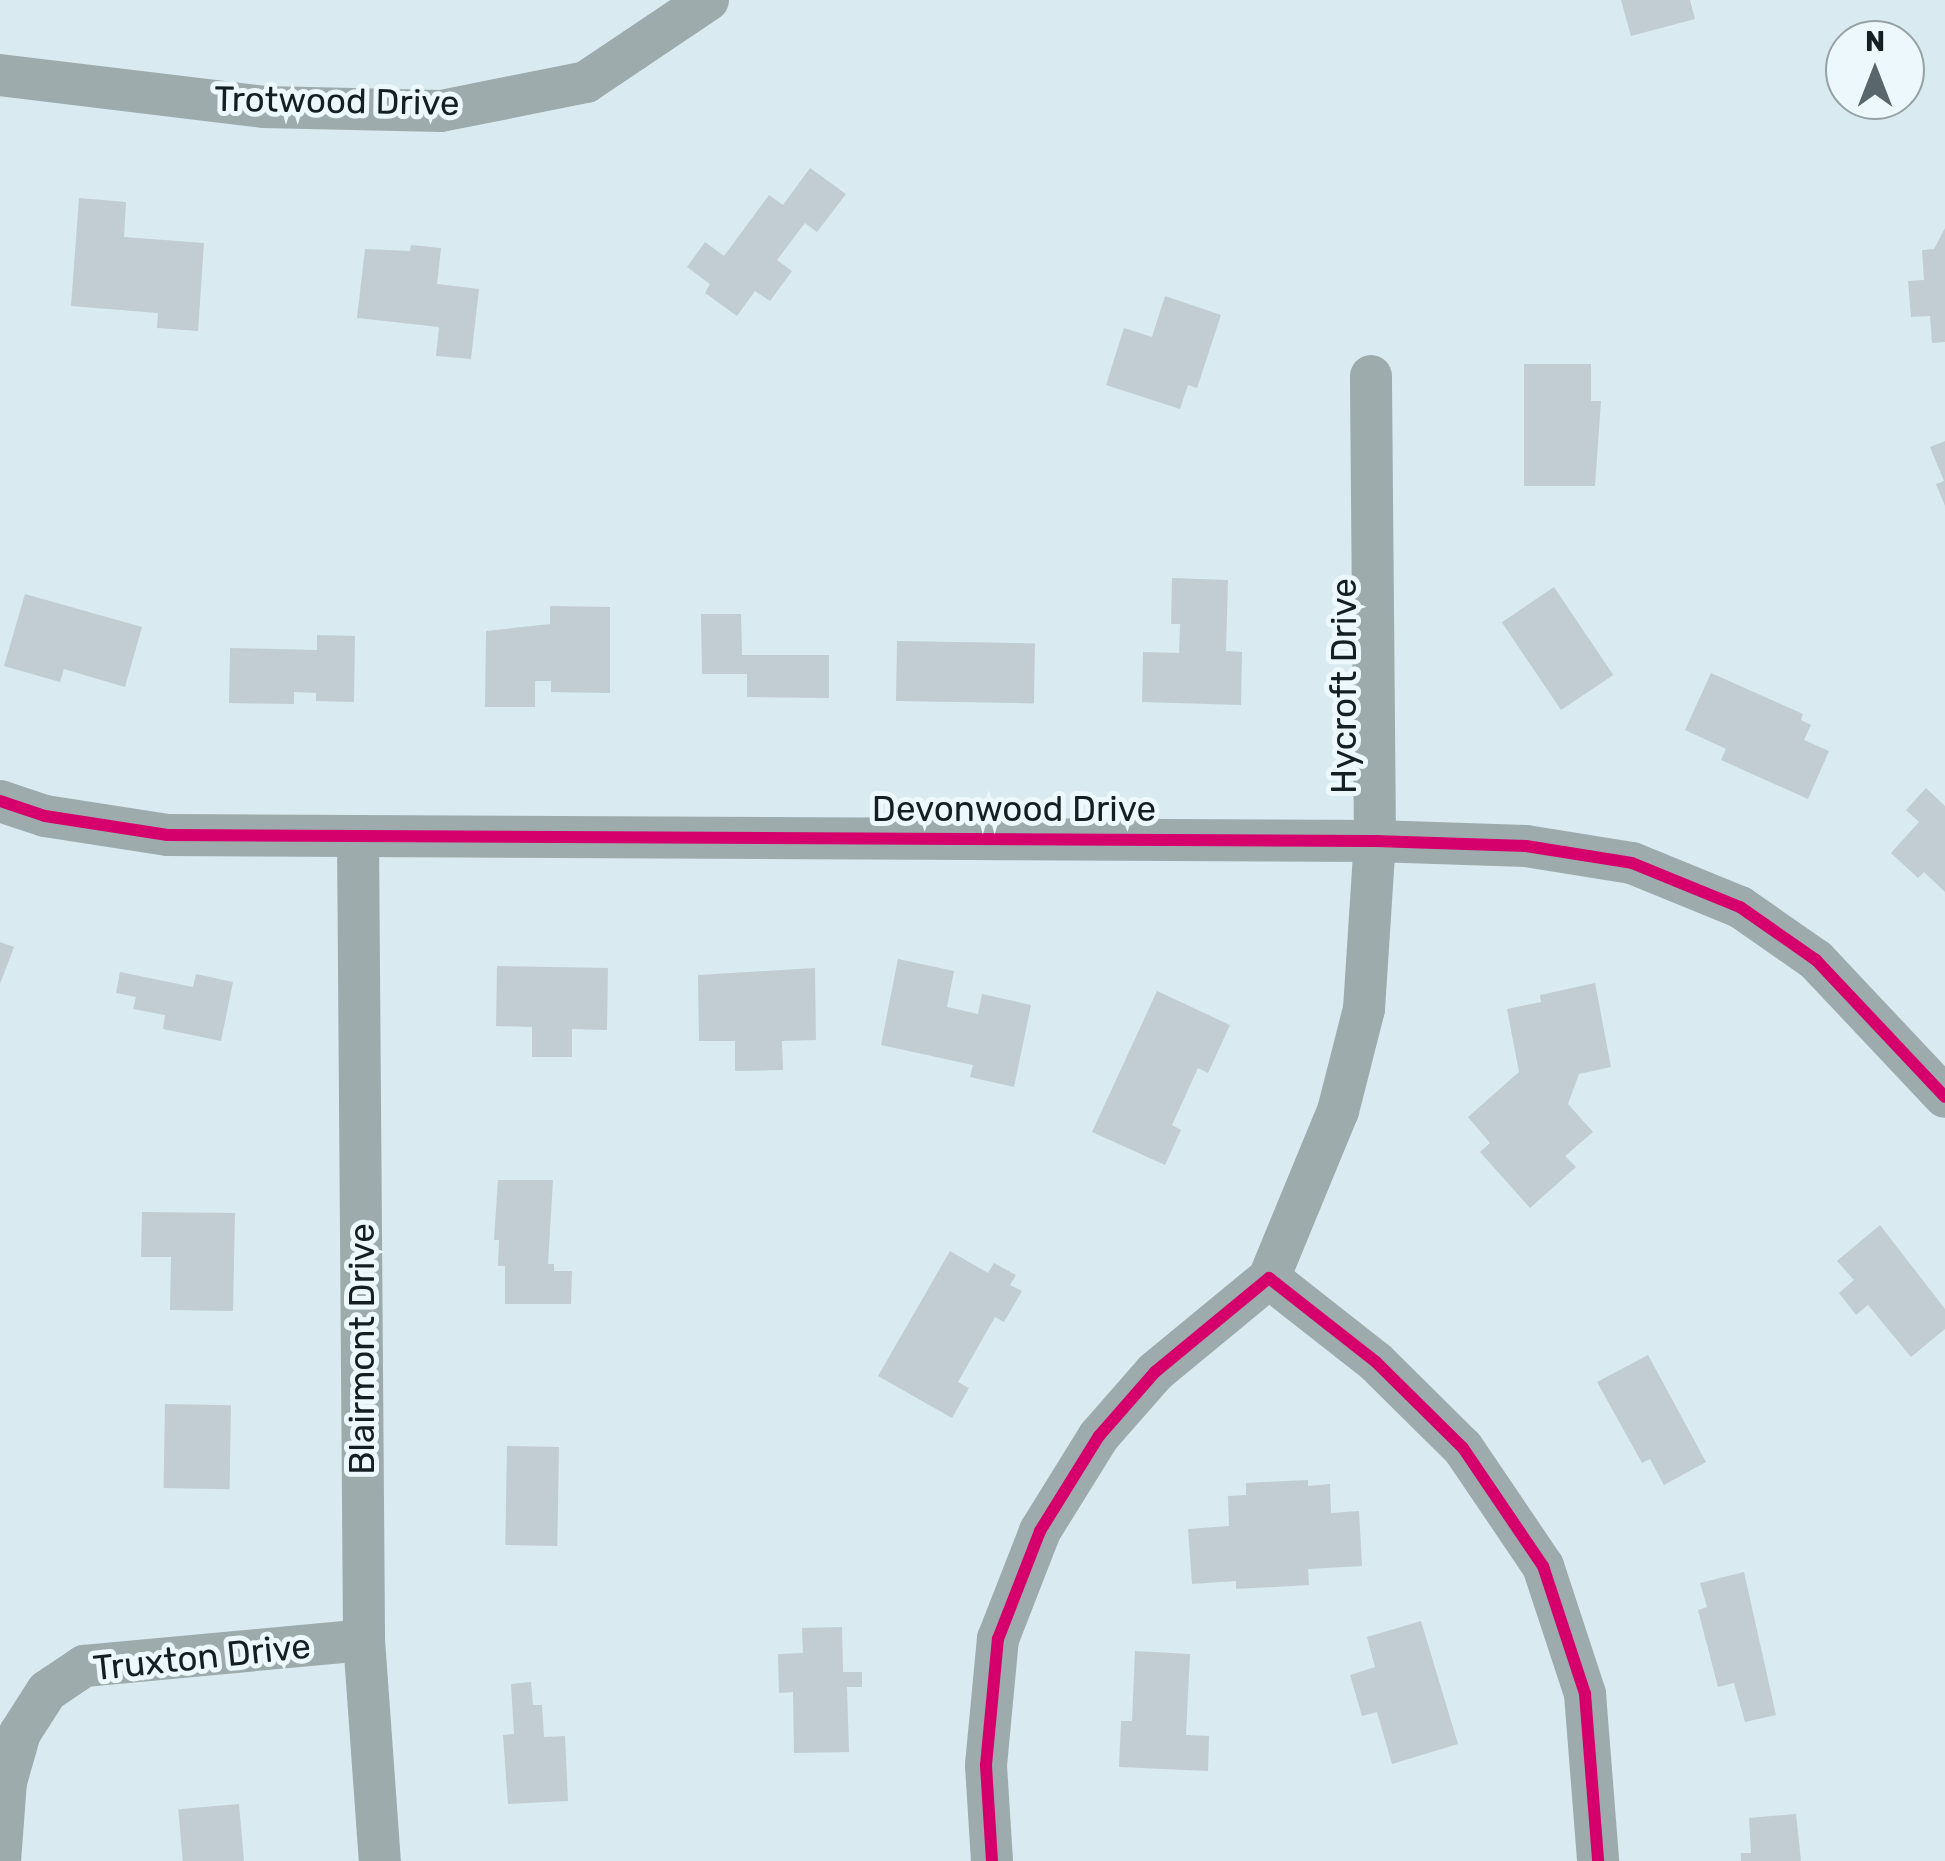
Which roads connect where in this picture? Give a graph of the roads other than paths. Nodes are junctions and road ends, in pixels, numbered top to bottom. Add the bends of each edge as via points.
1 (708, 0) edge
2 (0, 75) edge
3 (1372, 376) dead end
4 (0, 801) edge
5 (358, 836) junction
6 (1375, 841) junction
7 (1945, 1098) edge
8 (1269, 1278) junction
9 (364, 1640) junction
10 (0, 1861) edge
11 (380, 1861) edge
12 (992, 1861) edge
13 (1598, 1861) edge

1 - 2 street, Trotwood Drive via 586,82 441,111 264,106
3 - 6 street, Hycroft Drive
4 - 5 street, Devonwood Drive via 44,816 168,835
5 - 6 street, Devonwood Drive
5 - 9 street, Blairmont Drive
6 - 7 street, Devonwood Drive via 1526,846 1632,863 1740,907 1816,960
6 - 8 street, Hycroft Drive via 1364,1009 1338,1112
8 - 12 street, Hycroft Drive via 1155,1372 1099,1436 1040,1530 998,1638 986,1765
8 - 13 street via 1376,1362 1463,1448 1543,1566 1585,1694
9 - 10 street, Truxton Drive via 84,1666 47,1691 20,1732 6,1782
9 - 11 street, Blairmont Drive

